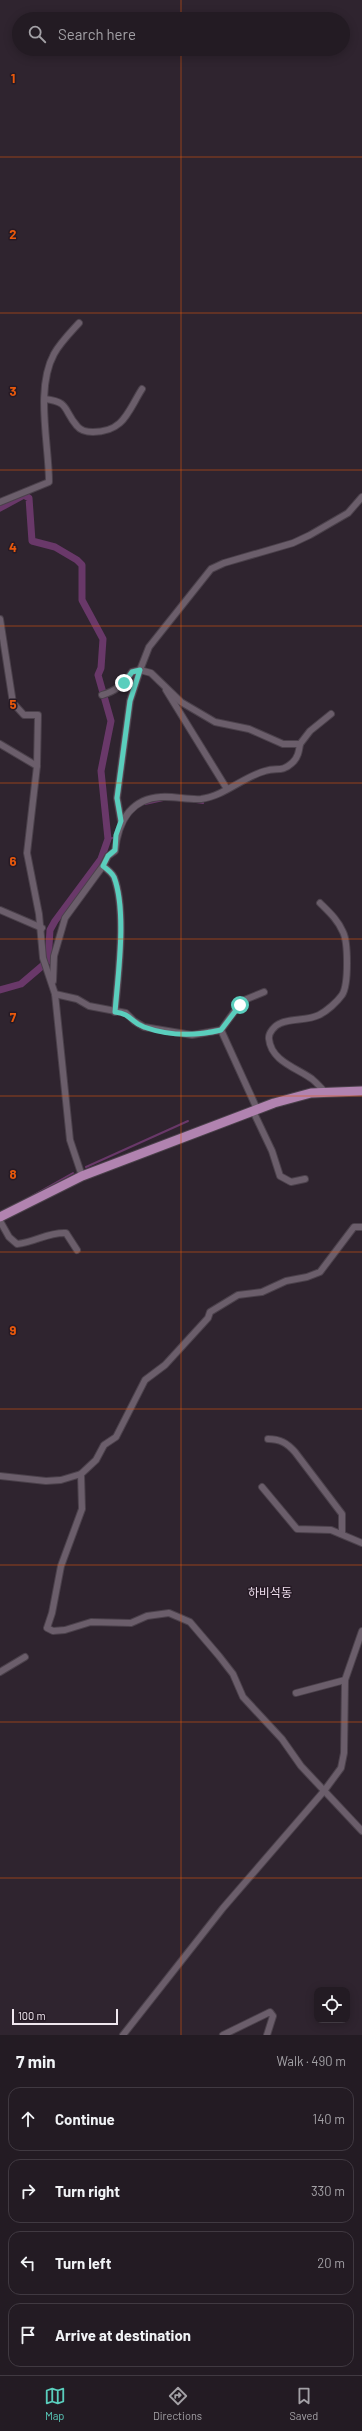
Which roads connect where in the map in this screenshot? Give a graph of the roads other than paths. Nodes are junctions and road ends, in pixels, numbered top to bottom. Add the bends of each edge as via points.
1 (79, 323) dead end
2 (142, 389) dead end
3 (45, 399) junction
4 (362, 497) edge
5 (0, 502) edge
6 (0, 620) edge
7 (140, 670) junction
8 (162, 684) junction
9 (105, 694) dead end
10 (331, 714) dead end
11 (0, 744) edge
12 (300, 744) junction
13 (36, 766) junction
14 (227, 789) junction
15 (121, 821) junction
16 (103, 866) junction
17 (320, 903) dead end
18 (0, 910) edge
19 (42, 928) junction
20 (52, 986) junction
21 (264, 992) dead end
22 (54, 994) junction
23 (115, 1012) junction
24 (221, 1030) junction
25 (362, 1091) edge
26 (325, 1092) junction
27 (255, 1110) junction
28 (82, 1176) junction
29 (305, 1179) dead end
30 (0, 1217) edge
31 (0, 1221) edge
32 (362, 1227) edge
33 (77, 1250) dead end
34 (268, 1439) dead end
35 (81, 1474) junction
36 (0, 1476) edge
37 (262, 1487) dead end
38 (342, 1534) junction
39 (362, 1543) edge
40 (362, 1631) edge
41 (25, 1657) dead end
42 (0, 1672) edge
43 (345, 1680) junction
44 (296, 1693) dead end
45 (324, 1791) junction
46 (362, 1831) edge
47 (124, 2035) edge
48 (223, 2035) edge
49 (267, 2035) edge

1 - 3 street via 54,354
2 - 3 street via 131,412 107,432 86,432 77,427 64,404 59,400
3 - 5 street via 49,482
4 - 7 street via 348,513 310,536 211,569 148,647
6 - 13 street via 12,703 24,715 38,715
7 - 8 street via 151,673
7 - 9 street via 132,672 124,683
7 - 15 street via 130,701 117,798
8 - 12 street via 181,702 215,722 249,730 283,744
8 - 14 street
10 - 12 street via 310,731
11 - 13 street
12 - 14 street via 295,760 281,771 265,770
13 - 19 street via 27,853
14 - 15 street via 201,799 151,799 135,804
15 - 16 street via 115,850
16 - 20 street via 65,918 54,956
16 - 23 street via 113,876 119,916 120,944
17 - 26 street via 336,919 344,933 344,990 320,1015 281,1023 273,1028 268,1037 270,1046 284,1063 312,1080
18 - 19 street
19 - 20 street via 44,958
20 - 22 street
21 - 24 street via 242,1001
22 - 23 street
22 - 28 street via 70,1140
23 - 24 street via 126,1013 134,1022 144,1027 175,1033 192,1035
24 - 27 street
25 - 26 main road
26 - 27 main road via 311,1093
27 - 28 main road
27 - 29 street via 280,1176 291,1182
28 - 30 main road
31 - 33 street via 9,1237 18,1244 28,1243 54,1232 66,1234
32 - 35 street via 354,1227 320,1272 286,1281 262,1292 238,1296 210,1312 208,1318 165,1365 145,1380 116,1437 104,1445 96,1460
34 - 38 street via 278,1439 295,1452 342,1514
35 - 36 street via 46,1481
35 - 45 street via 82,1509 60,1566 47,1628 53,1631 65,1630 91,1622 131,1623 147,1616 169,1613 190,1622 233,1674 243,1697 265,1719 300,1766
37 - 38 street via 297,1529 321,1529
38 - 39 street
40 - 43 street
41 - 42 street
43 - 44 street
43 - 45 street via 344,1753 341,1768
45 - 46 street
45 - 47 street via 218,1914
48 - 49 street via 270,2012 273,2016

